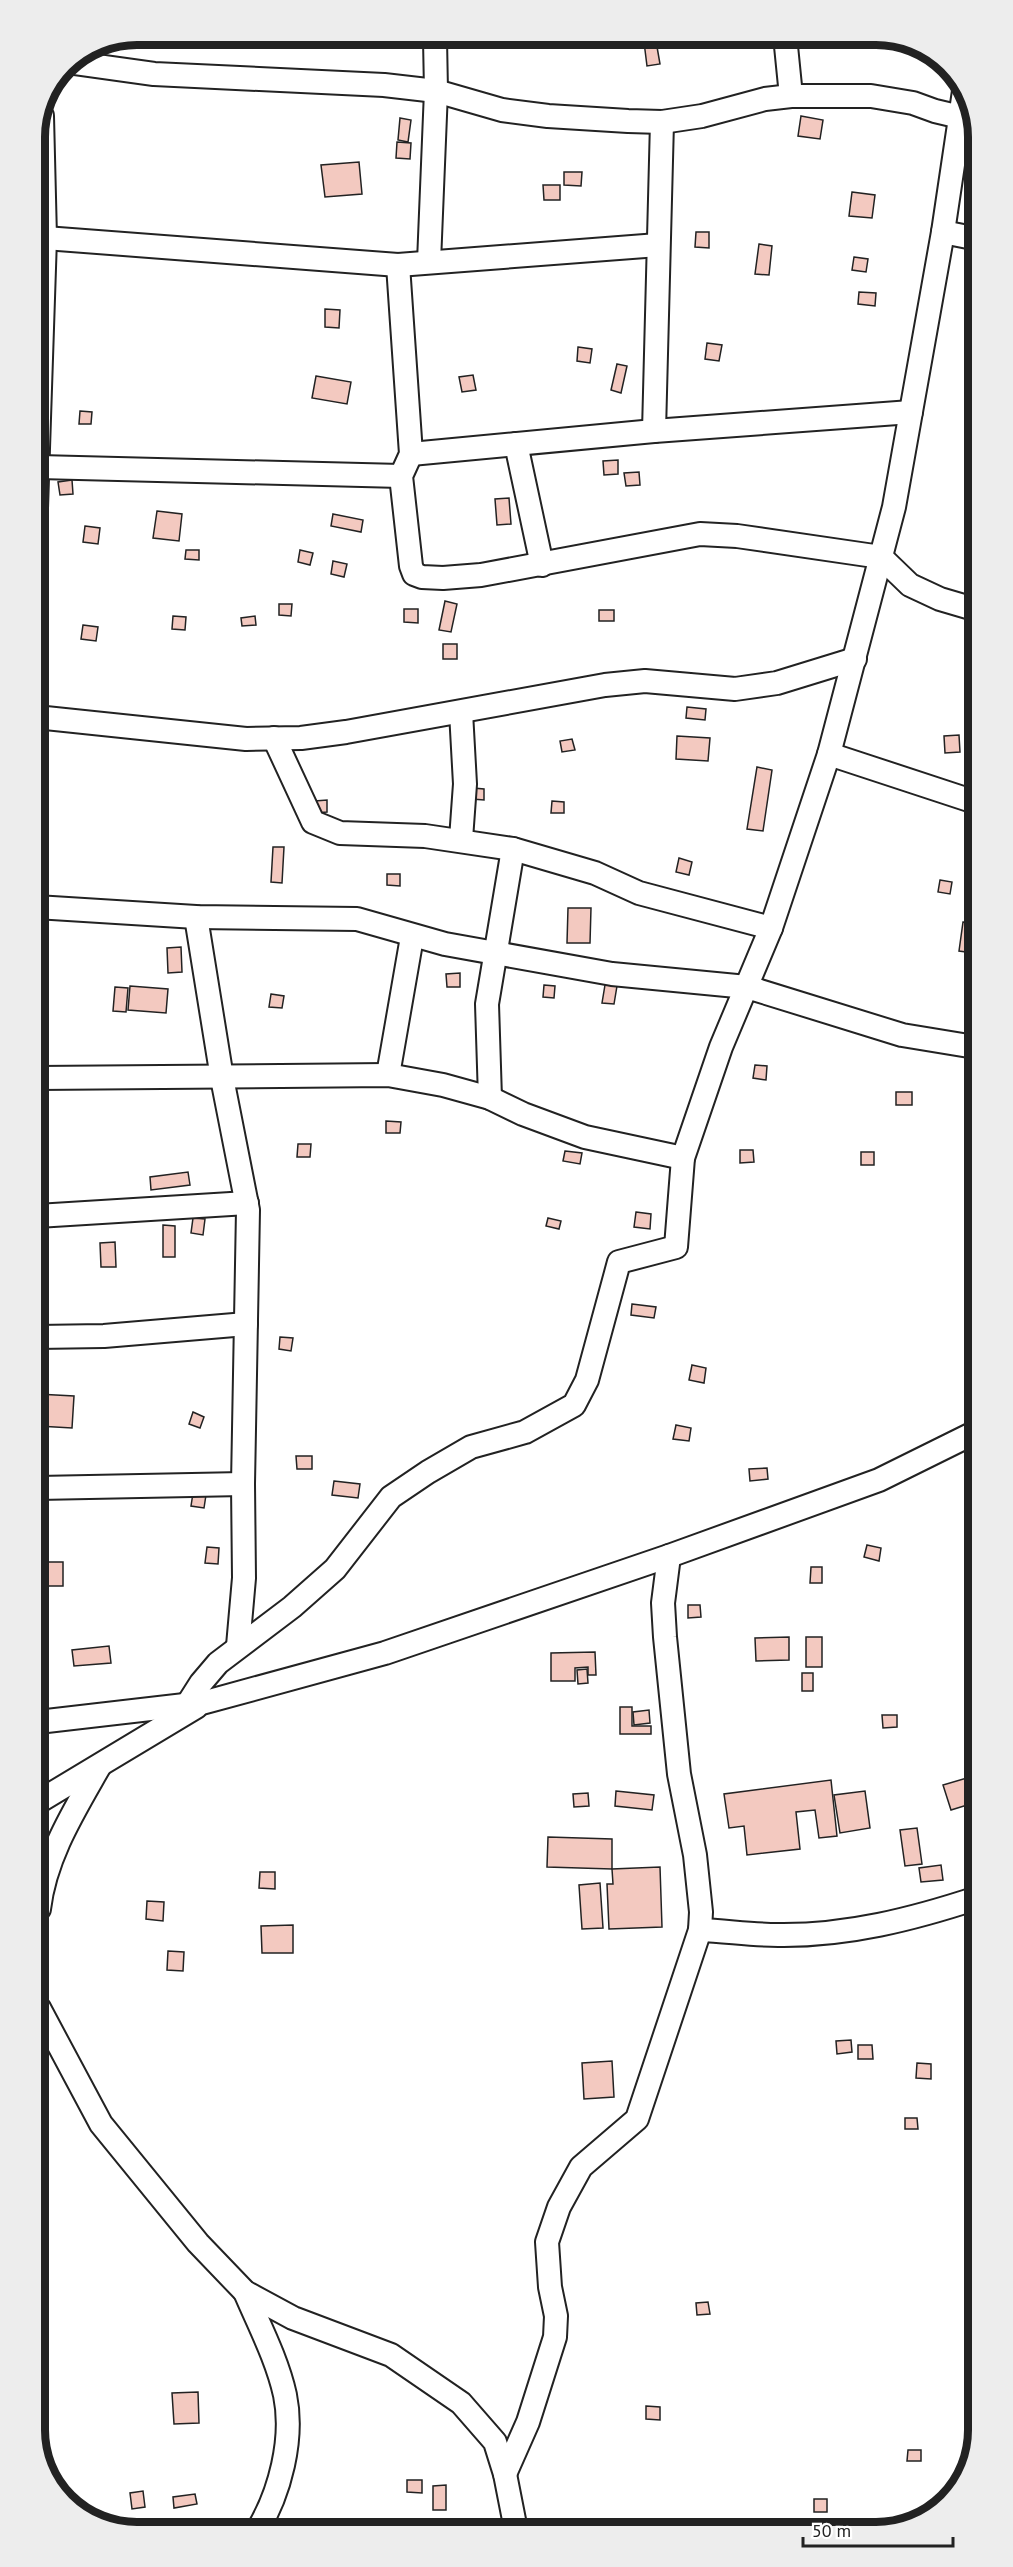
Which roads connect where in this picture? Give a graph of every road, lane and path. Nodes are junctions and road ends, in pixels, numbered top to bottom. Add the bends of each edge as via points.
1 (435, 45) edge
2 (786, 45) edge
3 (82, 64) edge
4 (436, 91) junction
5 (791, 96) junction
6 (966, 119) edge
7 (662, 122) junction
8 (966, 122) edge
9 (943, 232) junction
10 (968, 237) edge
11 (45, 238) edge
12 (658, 245) junction
13 (429, 262) junction
14 (398, 265) junction
15 (911, 412) junction
16 (654, 431) junction
17 (516, 444) junction
18 (411, 454) junction
19 (45, 466) edge
20 (401, 476) junction
21 (881, 557) junction
22 (542, 565) junction
23 (968, 607) edge
24 (855, 659) junction
25 (461, 712) junction
26 (45, 718) edge
27 (274, 738) junction
28 (829, 754) junction
29 (968, 800) edge
30 (461, 840) junction
31 (513, 849) junction
32 (45, 909) edge
33 (196, 917) junction
34 (771, 928) junction
35 (412, 937) junction
36 (496, 953) junction
37 (747, 987) junction
38 (968, 1046) edge
39 (388, 1075) junction
40 (45, 1078) edge
41 (222, 1078) junction
42 (490, 1098) junction
43 (682, 1158) junction
44 (247, 1203) junction
45 (45, 1216) edge
46 (246, 1324) junction
47 (45, 1337) edge
48 (968, 1436) edge
49 (243, 1484) junction
50 (45, 1488) edge
51 (669, 1556) junction
52 (238, 1647) junction
53 (195, 1704) junction
54 (45, 1721) edge
55 (100, 1765) junction
56 (45, 1798) edge
57 (45, 1881) edge
58 (968, 1901) edge
59 (700, 1930) junction
60 (45, 2019) edge
61 (245, 2292) junction
62 (506, 2474) junction
63 (262, 2522) edge
64 (515, 2522) edge

1 - 4 street
2 - 5 street
3 - 4 street via 154,74 338,82
4 - 7 street via 502,110 536,115
4 - 13 street
5 - 6 street via 871,96
5 - 7 street
7 - 12 street
8 - 9 street
9 - 10 street
9 - 15 street
11 - 14 street
12 - 13 street
12 - 16 street
13 - 14 street
14 - 18 street
15 - 16 street
15 - 21 street
16 - 17 street
17 - 18 street
17 - 22 street
18 - 20 street
19 - 20 street
20 - 22 street via 414,574 443,578
21 - 22 street via 774,539 700,534
21 - 23 street via 910,585
21 - 24 street
24 - 25 street via 777,683 748,687 645,681
24 - 28 street
25 - 27 street via 346,732
25 - 30 street via 465,773
26 - 27 street via 246,739
27 - 30 street via 313,822 320,826 340,833
28 - 29 street
28 - 34 street
30 - 31 street
31 - 34 street via 595,873 639,893
31 - 36 street
32 - 33 street
33 - 35 street via 338,917
33 - 41 street
34 - 37 street
35 - 36 street
35 - 39 street
36 - 37 street via 612,974
36 - 42 street via 487,1004
37 - 38 street via 902,1035
37 - 43 street
39 - 41 street
39 - 42 street
40 - 41 street
41 - 44 street
42 - 43 street via 585,1137
43 - 52 street via 676,1247 619,1262 587,1380 574,1405 525,1432 471,1447 391,1497 335,1569
44 - 45 street
44 - 46 street
46 - 47 street
46 - 49 street
48 - 51 street via 879,1480
49 - 50 street
49 - 52 street via 244,1578
51 - 53 street via 385,1653
51 - 59 street via 663,1603 665,1637 679,1774 695,1855
52 - 53 street via 201,1683
53 - 54 street
53 - 55 street
55 - 56 street
55 - 57 street via 63,1831
58 - 59 street via 911,1920 835,1932 778,1935
59 - 62 street via 637,2119 580,2167 558,2207 547,2242 555,2337 528,2422
60 - 61 street via 101,2124 198,2243
61 - 62 street via 292,2318 391,2355 461,2403 495,2442
61 - 63 street via 285,2396 288,2440 276,2493
62 - 64 street

